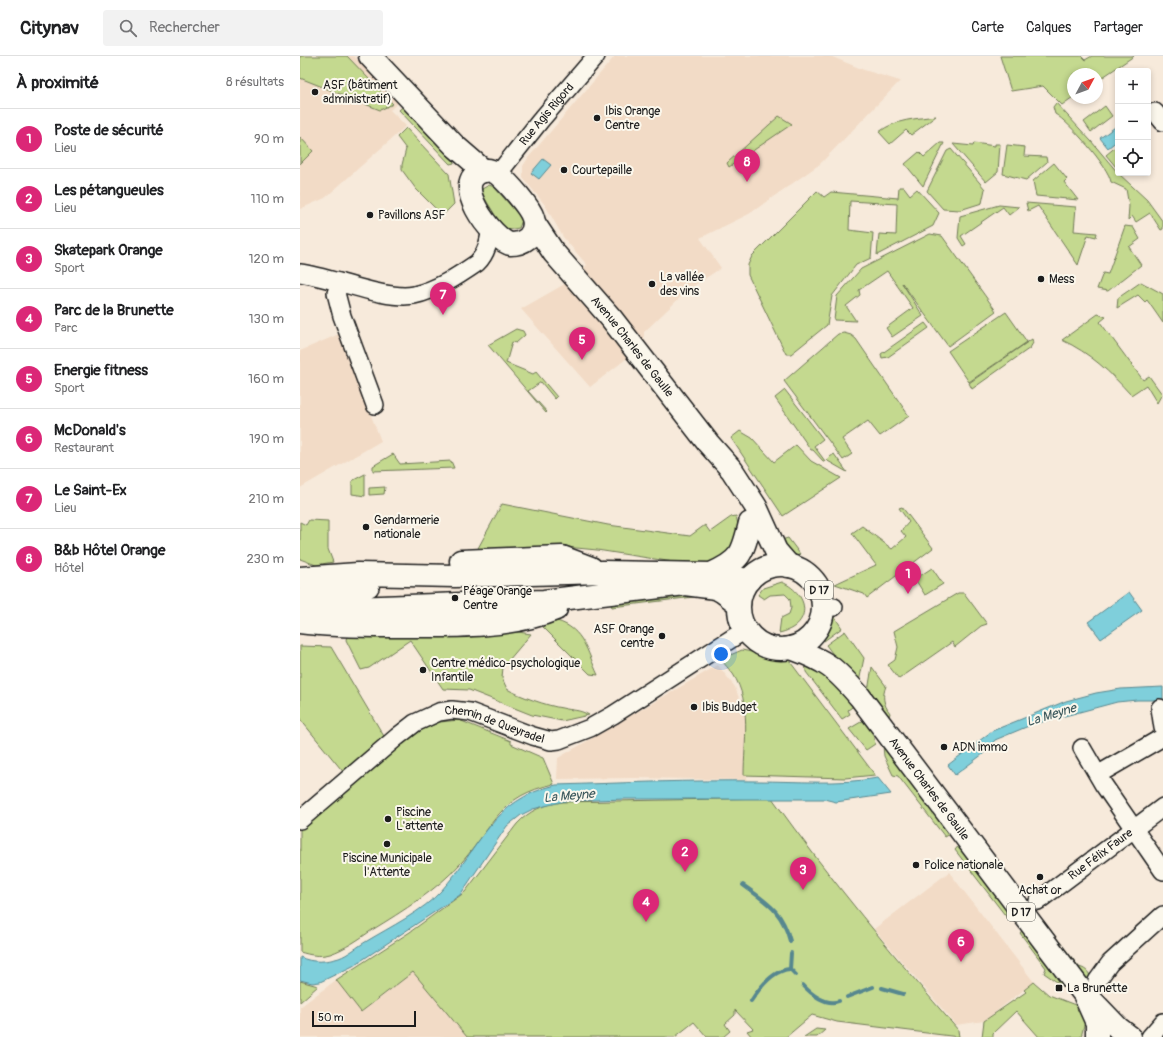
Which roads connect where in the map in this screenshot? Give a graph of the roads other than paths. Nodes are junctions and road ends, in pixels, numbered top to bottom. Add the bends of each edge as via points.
1 (370, 56) edge
2 (596, 56) edge
3 (484, 175) junction
4 (534, 223) junction
5 (491, 227) junction
6 (515, 243) junction
7 (554, 253) junction
8 (482, 258) junction
9 (300, 273) edge
10 (339, 282) junction
11 (375, 405) dead end
12 (708, 443) junction
13 (750, 523) junction
14 (789, 566) junction
15 (711, 574) junction
16 (300, 578) edge
17 (750, 579) junction
18 (649, 589) junction
19 (585, 596) junction
20 (300, 602) edge
21 (739, 604) junction
22 (300, 608) edge
23 (552, 610) junction
24 (300, 622) edge
25 (817, 628) junction
26 (745, 630) junction
27 (791, 648) junction
28 (829, 665) junction
29 (1160, 708) dead end
30 (1163, 728) edge
31 (1163, 737) edge
32 (1082, 748) dead end
33 (1099, 774) junction
34 (1163, 806) edge
35 (300, 820) edge
36 (1133, 829) junction
37 (1163, 871) edge
38 (1038, 901) dead end
39 (1163, 915) edge
40 (1090, 987) junction
41 (1163, 1022) edge
42 (1097, 1037) edge
43 (1130, 1037) edge
44 (1150, 1037) edge

1 - 3 main road, Avenue Charles de Gaulle
2 - 3 street, Rue Agis Rigord via 540,121
3 - 4 main road, Avenue Charles de Gaulle via 527,207
3 - 5 main road, Avenue Charles de Gaulle via 469,189 470,195
4 - 6 main road via 530,235
4 - 7 main road, Avenue Charles de Gaulle / D 17
5 - 6 main road, Avenue Charles de Gaulle via 499,238
5 - 8 street via 490,240
6 - 7 main road, Avenue Charles de Gaulle / D 17 via 531,244
6 - 8 street
7 - 12 main road, Avenue Charles de Gaulle / D 17 via 612,318
8 - 10 street via 431,290 413,296 392,296
9 - 10 street
10 - 11 street via 336,293 342,316
12 - 13 main road, Avenue Charles de Gaulle / D 17 via 723,476 742,504
12 - 14 main road, Avenue Charles de Gaulle / D 17 via 743,485 770,540
13 - 15 main road via 742,553 733,563
13 - 17 main road, Avenue Charles de Gaulle / D 17 via 753,537
14 - 17 main road via 769,567
14 - 25 main road, D 17 via 813,581 828,607
15 - 16 main road via 358,574
15 - 17 main road
17 - 21 main road, D 17 via 744,587
18 - 19 main road
18 - 20 main road via 439,592
18 - 21 main road via 685,584 716,588
19 - 22 main road via 544,601
19 - 23 main road
21 - 26 main road, D 17 via 740,618
22 - 23 main road via 356,618 431,613 507,615
23 - 24 main road via 544,614 497,623 407,626
25 - 27 main road, D 17 via 801,644
25 - 28 main road
26 - 27 main road, D 17 via 754,640 765,646
26 - 35 street, Chemin de Queyradel via 613,715 590,728 559,740 551,741 533,736 470,712 439,712 415,723
27 - 28 main road, Avenue Charles de Gaulle / D 17
28 - 40 main road, Avenue Charles de Gaulle / D 17 via 839,672 869,708 911,767
29 - 30 street
31 - 33 street
32 - 33 street
33 - 36 street
34 - 36 street, Rue Félix Faure
36 - 37 street
36 - 38 street, Rue Félix Faure
39 - 40 street via 1110,963
40 - 42 main road, Avenue Charles de Gaulle / D 17
40 - 43 main road, Avenue Charles de Gaulle / D 17 via 1118,1028
41 - 44 street

